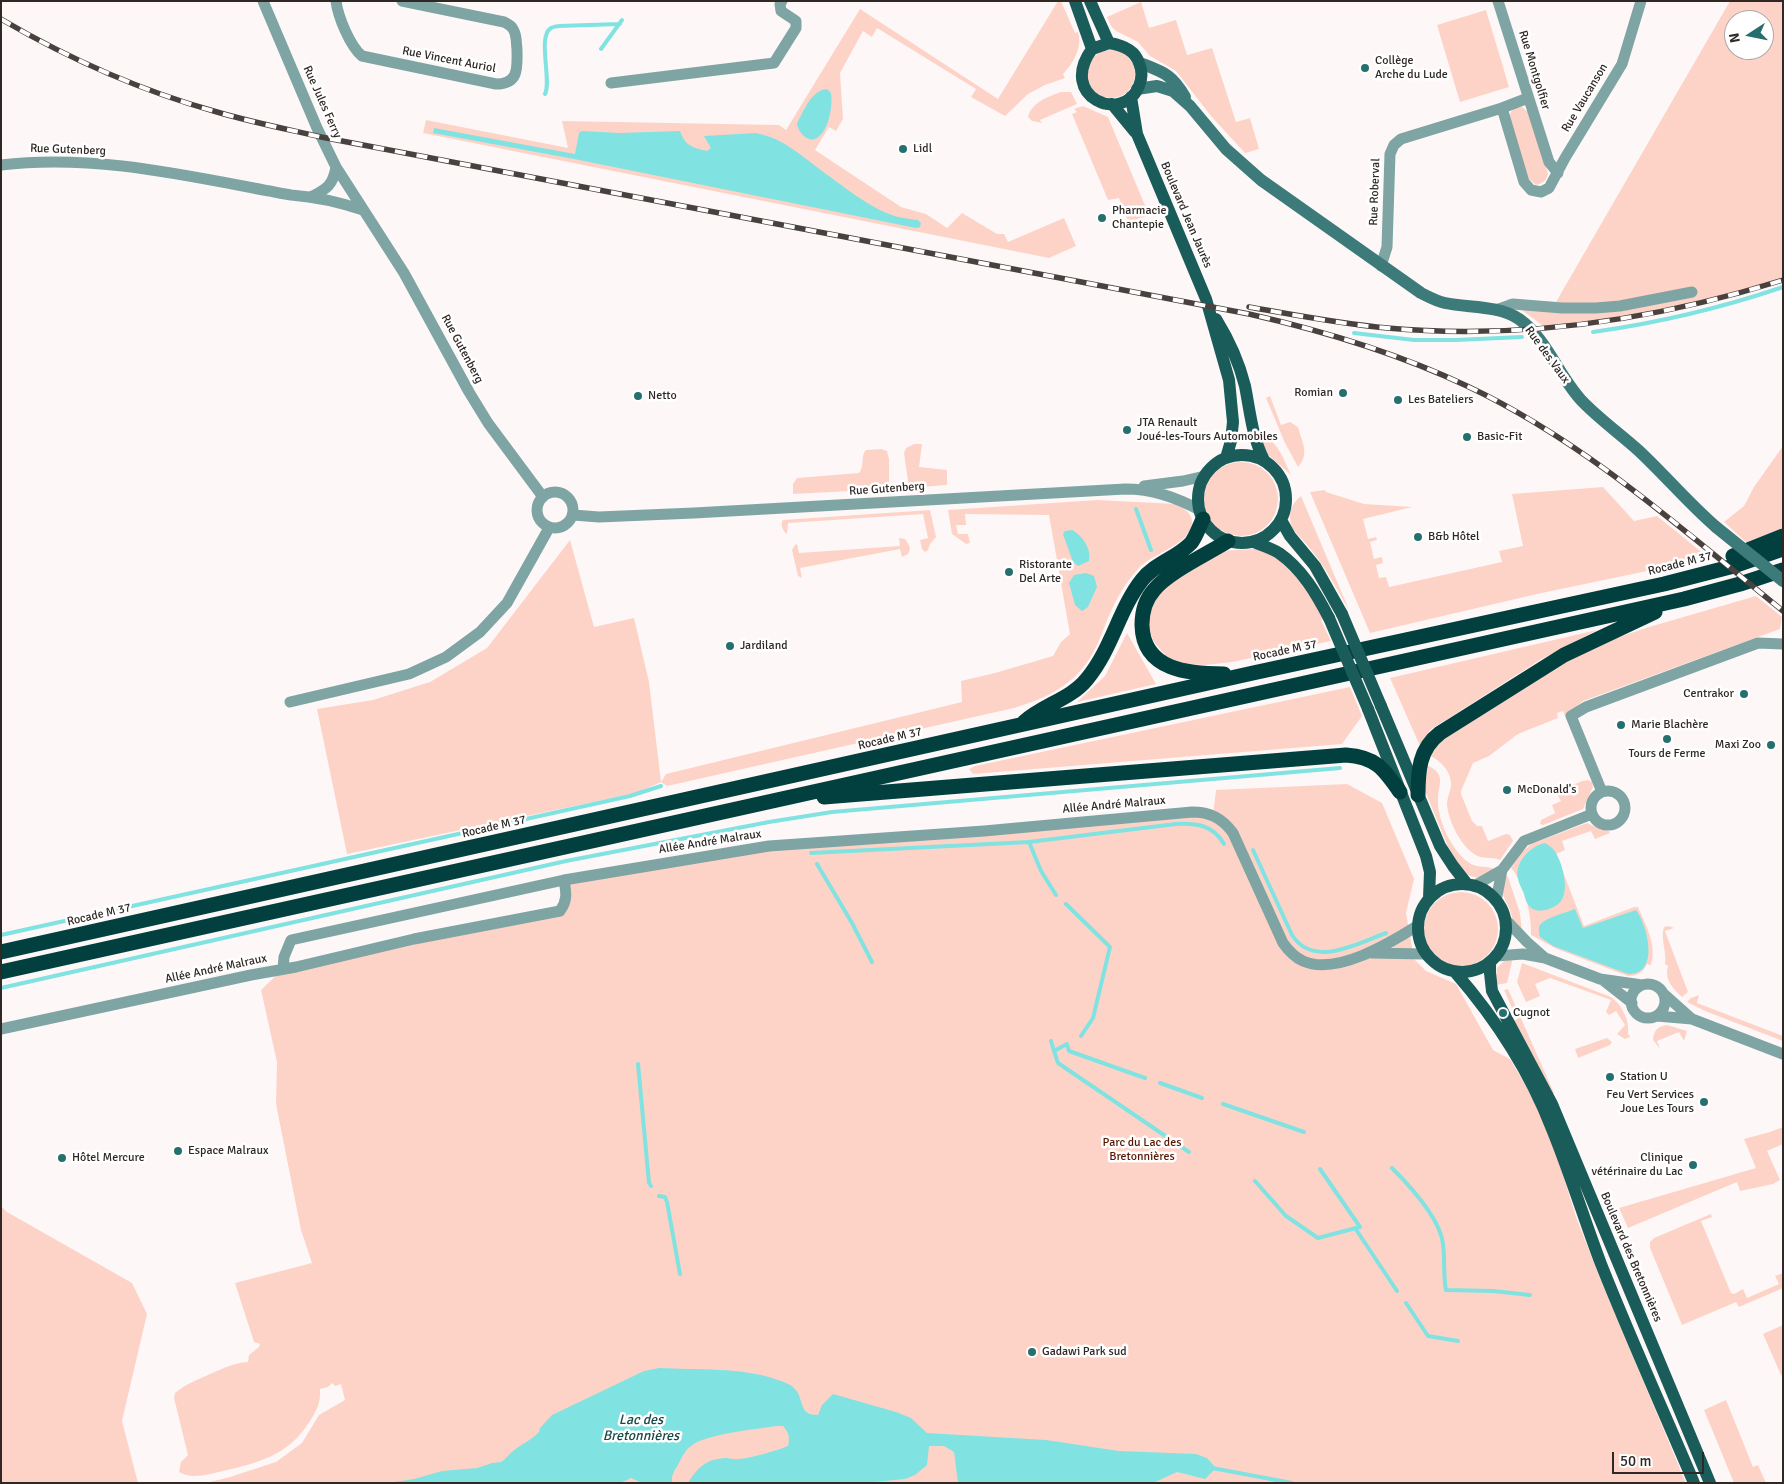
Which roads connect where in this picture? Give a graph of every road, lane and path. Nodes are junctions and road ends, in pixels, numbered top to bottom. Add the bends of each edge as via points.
1 (263, 1) edge
2 (336, 1) edge
3 (402, 1) edge
4 (782, 1) edge
5 (1075, 1) edge
6 (1090, 1) edge
7 (1498, 1) edge
8 (1641, 1) edge
9 (1109, 43) junction
10 (1092, 49) junction
11 (1140, 63) junction
12 (610, 83) dead end
13 (1134, 93) junction
14 (1528, 98) junction
15 (1112, 104) junction
16 (1190, 106) junction
17 (1502, 108) junction
18 (1137, 134) junction
19 (1, 165) edge
20 (336, 166) junction
21 (1558, 173) junction
22 (311, 197) junction
23 (363, 210) junction
24 (1381, 266) junction
25 (1692, 292) dead end
26 (1208, 306) junction
27 (1496, 310) junction
28 (1226, 458) junction
29 (1264, 460) junction
30 (1205, 476) junction
31 (1125, 489) junction
32 (543, 497) junction
33 (1201, 514) junction
34 (573, 515) junction
35 (1281, 520) junction
36 (549, 528) junction
37 (1783, 536) edge
38 (1228, 541) junction
39 (1253, 542) junction
40 (1783, 549) edge
41 (1783, 570) edge
42 (1783, 581) edge
43 (1664, 584) junction
44 (1684, 599) junction
45 (1783, 644) edge
46 (1253, 673) junction
47 (290, 702) dead end
48 (1375, 708) junction
49 (1020, 725) junction
50 (1400, 792) junction
51 (1602, 792) junction
52 (1418, 795) junction
53 (768, 802) junction
54 (1592, 814) junction
55 (1502, 870) junction
56 (564, 880) junction
57 (1470, 885) junction
58 (1429, 898) junction
59 (1496, 901) junction
60 (1505, 919) junction
61 (1417, 926) junction
62 (1, 952) edge
63 (1370, 953) junction
64 (1425, 954) junction
65 (1545, 958) junction
66 (1493, 959) junction
67 (283, 969) junction
68 (1, 972) edge
69 (1455, 972) junction
70 (1600, 979) junction
71 (1642, 985) junction
72 (1664, 994) junction
73 (1632, 1003) junction
74 (1657, 1016) junction
75 (1692, 1019) junction
76 (1, 1029) edge
77 (1783, 1054) edge
78 (1694, 1483) edge
79 (1710, 1483) edge

1 - 20 street, Rue Jules Ferry
2 - 3 street, Rue Vincent Auriol via 353,46 362,56 496,84 507,82 516,75 516,36 504,22
4 - 12 street via 781,11 796,21 796,28 774,63
5 - 10 main road
6 - 9 main road
7 - 14 street, Rue Montgolfier
8 - 21 street, Rue Vaucanson via 1622,64
9 - 10 main road
9 - 11 main road via 1128,48
10 - 15 main road via 1081,71 1084,88 1098,101
11 - 13 main road via 1141,82
11 - 16 street, Rue des Vaux via 1168,74
13 - 15 main road via 1123,103
13 - 16 street, Rue des Vaux via 1157,86 1173,91
13 - 18 main road, Boulevard Jean Jaurès
14 - 17 street, Rue Roberval
14 - 21 street, Rue Montgolfier via 1549,162
15 - 18 main road, Boulevard Jean Jaurès
16 - 24 street, Rue des Vaux via 1244,166
17 - 21 street, Rue Vaucanson via 1524,182 1531,190 1541,192 1549,188
17 - 24 street, Rue Roberval via 1401,140 1394,146 1390,154 1387,247
18 - 26 main road, Boulevard Jean Jaurès
19 - 22 street, Rue Gutenberg via 91,162
20 - 22 street via 330,184
20 - 23 street, Rue Jules Ferry
22 - 23 street, Rue Gutenberg
23 - 32 street, Rue Gutenberg via 404,273 469,392
24 - 27 street, Rue des Vaux via 1433,299
25 - 27 street via 1612,306 1562,308 1513,304
26 - 28 main road, Boulevard Jean Jaurès via 1231,390 1233,422
26 - 29 main road, Boulevard Jean Jaurès via 1227,337 1240,368 1257,448
27 - 42 street, Rue des Vaux, bridge via 1517,318 1531,330 1582,401 1640,452 1716,527
28 - 29 main road via 1239,455
28 - 30 main road
29 - 35 main road via 1275,469 1285,486 1286,507
30 - 31 street
30 - 33 main road via 1199,489
31 - 33 street, Rue Gutenberg via 1167,495
31 - 34 street, Rue Gutenberg via 694,513
32 - 34 street via 553,492 564,495 572,504
32 - 36 street via 537,514
33 - 38 main road via 1210,529
33 - 49 highway via 1192,542 1143,578 1103,658 1086,681
34 - 36 street via 563,527
35 - 39 main road via 1264,538
35 - 48 main road, bridge via 1315,566 1342,614
36 - 47 street via 506,603 480,632 446,657 408,674
37 - 43 highway
38 - 39 main road
38 - 46 highway via 1164,580 1154,590 1145,603 1142,630 1154,656 1176,670
39 - 48 main road, bridge via 1278,552 1315,590
40 - 43 highway, Rocade M 37
41 - 44 highway
43 - 46 highway, Rocade M 37
44 - 52 highway via 1564,655 1440,733 1427,745 1421,759
44 - 53 highway
45 - 51 street via 1758,643 1586,707 1571,716
46 - 49 highway, Rocade M 37
48 - 50 main road
48 - 52 main road
49 - 62 highway, Rocade M 37
50 - 53 highway via 1377,763 1346,755
50 - 58 main road via 1426,856 1430,872
51 - 54 street via 1594,799
51 - 54 street via 1617,794 1624,802 1624,812 1619,821 1609,825 1599,822
52 - 57 main road via 1440,846
53 - 68 highway
54 - 55 street via 1524,841
55 - 57 street
55 - 59 street
56 - 63 street, Allée André Malraux via 769,846 1205,812 1221,820 1233,833 1277,933 1290,952 1304,962 1314,964 1339,962
56 - 67 street, Allée André Malraux via 291,940
56 - 67 street via 567,897 560,911 414,939
57 - 58 main road via 1447,886
57 - 59 main road via 1486,891
58 - 61 main road
59 - 60 main road
60 - 65 street
60 - 66 main road via 1505,939
61 - 63 street, Allée André Malraux
61 - 64 main road
63 - 64 street, Allée André Malraux
64 - 69 main road via 1438,966
65 - 66 street via 1523,954
65 - 70 street
66 - 69 main road via 1474,971
66 - 79 main road, Boulevard des Bretonnières via 1490,973 1492,991 1552,1104
67 - 76 street, Allée André Malraux
69 - 78 main road via 1490,1016 1537,1094 1601,1264
70 - 71 street
70 - 73 street
71 - 72 street via 1658,987
71 - 73 street via 1634,992
72 - 74 street via 1664,1008
72 - 75 street
73 - 74 street via 1640,1016
74 - 75 street
75 - 77 street

